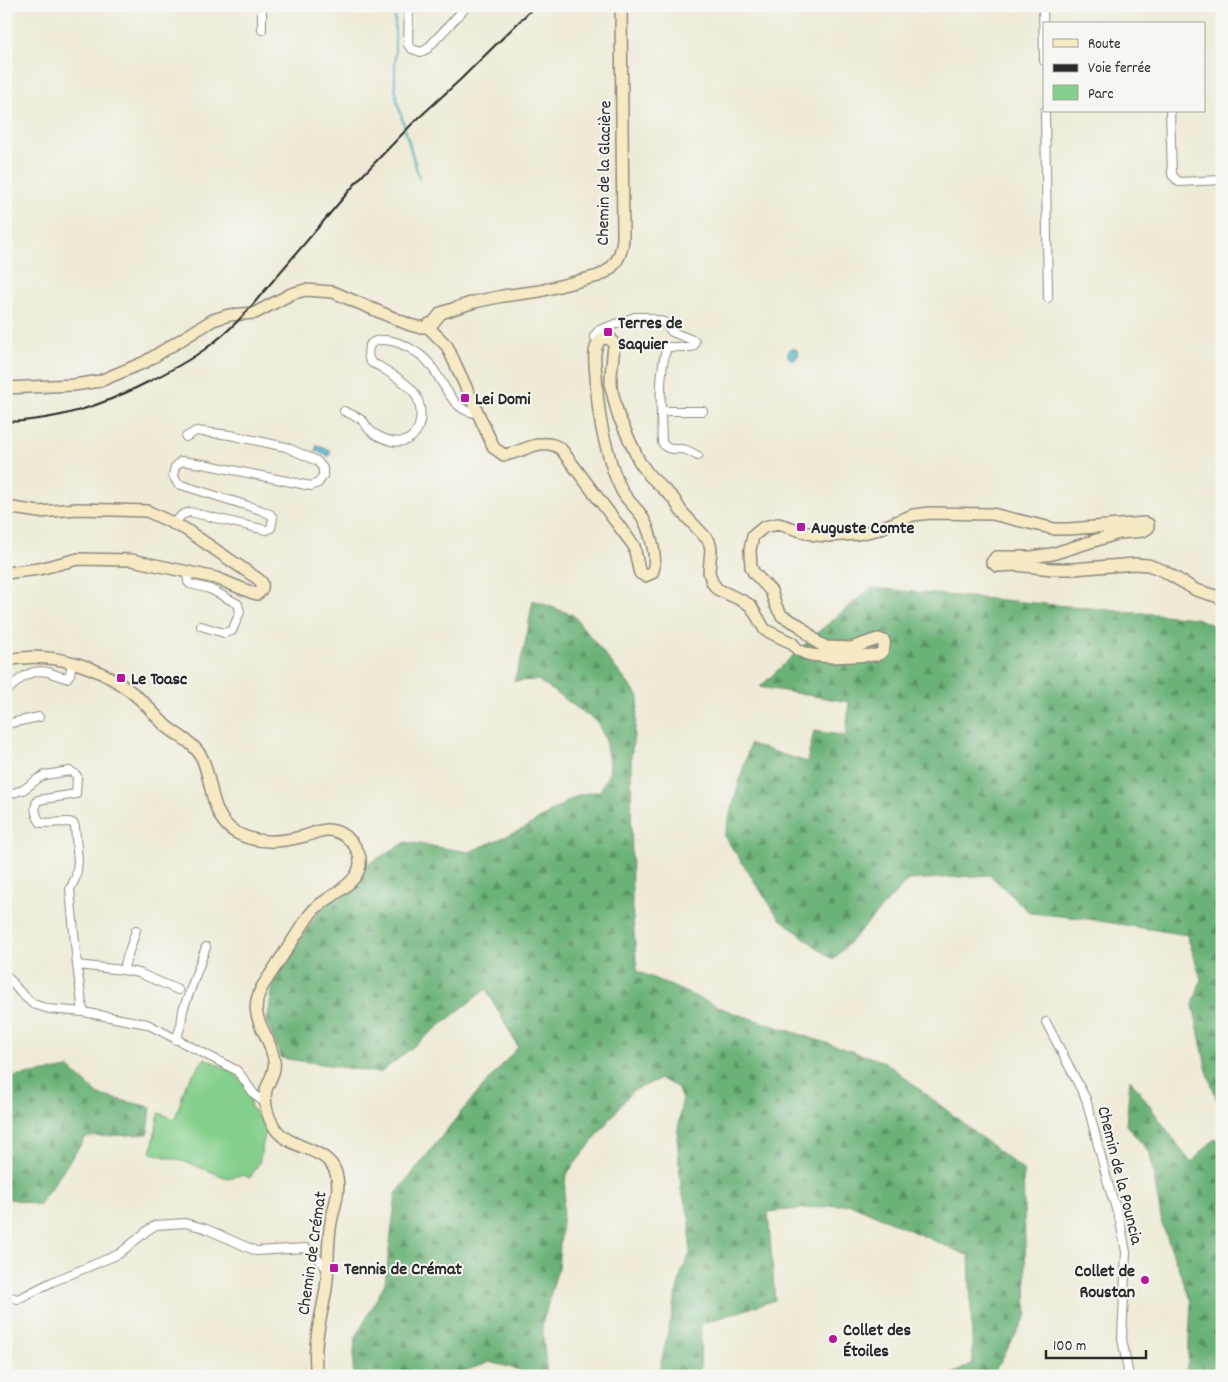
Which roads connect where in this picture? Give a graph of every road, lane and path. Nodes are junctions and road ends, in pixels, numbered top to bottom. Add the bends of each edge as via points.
1 (262, 6) edge
2 (409, 6) edge
3 (467, 6) edge
4 (621, 6) edge
5 (1043, 6) edge
6 (1043, 22) edge
7 (262, 30) dead end
8 (1045, 112) edge
9 (1170, 112) edge
10 (1222, 180) edge
11 (1048, 298) dead end
12 (431, 327) junction
13 (598, 342) junction
14 (6, 388) edge
15 (344, 411) dead end
16 (661, 411) junction
17 (703, 411) dead end
18 (478, 413) junction
19 (186, 437) dead end
20 (698, 456) dead end
21 (6, 507) edge
22 (174, 523) junction
23 (187, 572) junction
24 (6, 574) edge
25 (1222, 598) edge
26 (201, 626) dead end
27 (6, 660) edge
28 (72, 662) junction
29 (6, 692) edge
30 (39, 716) dead end
31 (6, 724) edge
32 (6, 795) edge
33 (136, 930) dead end
34 (206, 947) dead end
35 (77, 965) junction
36 (123, 970) junction
37 (6, 975) edge
38 (178, 990) dead end
39 (83, 1012) junction
40 (1046, 1022) dead end
41 (176, 1040) junction
42 (266, 1102) junction
43 (328, 1270) junction
44 (6, 1296) edge
45 (317, 1376) edge
46 (1129, 1376) edge

1 - 7 street
2 - 3 street via 408,45 421,52
4 - 12 street, Chemin de la Glacière via 623,238 617,261 598,276 445,311
5 - 6 street
8 - 11 street
9 - 10 street via 1172,175 1179,182
12 - 14 street via 410,325 333,292 305,290 290,294 255,313 213,320 140,365 100,381
12 - 18 street via 447,346
13 - 16 street via 594,336 599,330 634,317 657,319 672,332 695,340 692,346 670,345 666,349
13 - 18 street via 595,360 600,421 619,484 642,517 653,547 656,562 652,574 645,576 640,573 634,546 561,449 556,445 543,444 501,454 494,448
13 - 25 street via 606,338 611,339 614,345 613,398 639,461 709,541 712,582 718,589 751,606 765,630 805,653 831,657 877,655 885,644 878,639 851,648 826,647 782,616 771,591 754,573 750,559 754,536 758,530 770,525 828,536 868,532 913,515 930,513 992,514 1069,530 1145,522 1148,528 1143,531 1119,533 1052,554 1000,556 992,562 997,566 1065,569 1148,565 1196,590
15 - 18 street via 363,421 369,430 390,440 406,440 419,427 422,416 414,392 369,358 370,345 380,340 393,341 419,354 438,374 458,407 469,413
16 - 17 street
16 - 20 street via 664,446 670,450 684,449
19 - 22 street via 196,431 286,447 317,461 323,468 323,476 311,486 181,461 173,476 178,484 258,509 273,518 271,528 266,530 190,512 182,514
21 - 22 street via 39,512 78,509 146,511
22 - 23 street via 258,579 263,588 257,594 216,578
23 - 24 street via 132,560 89,558
23 - 26 street via 190,584 216,591 239,608 232,630 224,632
27 - 28 street via 32,658
28 - 29 street via 67,678 46,672 33,673 22,677
28 - 42 street via 99,671 122,685 165,725 197,749 216,808 233,831 253,839 273,841 326,830 344,835 357,850 357,873 345,888 316,907 258,994 258,1021 274,1060
30 - 31 street
32 - 35 street via 23,790 45,775 70,771 77,776 76,794 42,799 35,804 41,823 69,822 75,827 78,861 70,889
33 - 36 street
34 - 41 street via 183,1010
35 - 36 street
35 - 39 street
36 - 38 street
37 - 39 street via 32,1004
39 - 41 street via 147,1024
40 - 46 street, Chemin de la Pouncia via 1086,1099 1120,1220 1126,1252 1122,1339
41 - 42 street via 236,1070 254,1094
42 - 43 street, Chemin de Crémat via 268,1115 279,1132 294,1144 324,1156 334,1168 339,1183 330,1230
43 - 44 street via 306,1248 253,1250 204,1228 178,1223 156,1225 119,1254 18,1299
43 - 45 street, Chemin de Crémat via 314,1358

